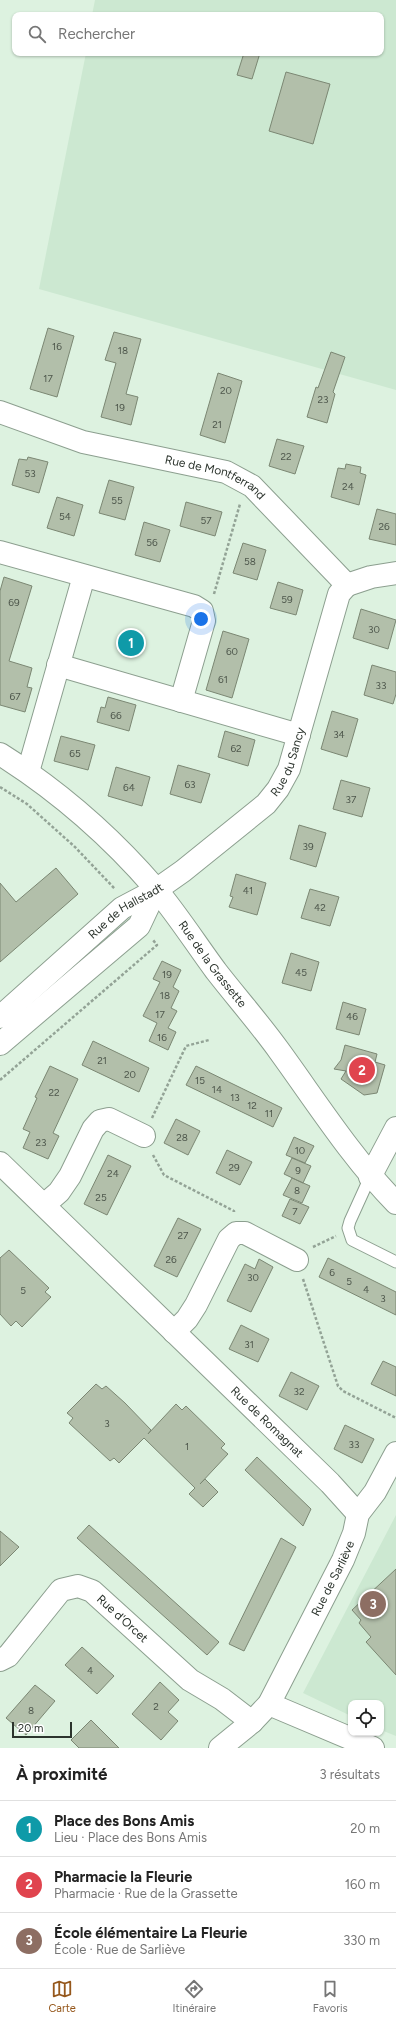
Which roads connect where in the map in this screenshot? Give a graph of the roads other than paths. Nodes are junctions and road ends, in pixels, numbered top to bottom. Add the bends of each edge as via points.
1 (0, 412) edge
2 (0, 552) edge
3 (396, 574) edge
4 (84, 576) junction
5 (347, 585) junction
6 (58, 665) junction
7 (181, 701) junction
8 (299, 735) junction
9 (0, 754) edge
10 (28, 772) junction
11 (156, 890) junction
12 (0, 1017) edge
13 (0, 1044) edge
14 (396, 1128) edge
15 (144, 1136) road end
16 (0, 1163) edge
17 (370, 1177) junction
18 (396, 1203) edge
19 (44, 1205) junction
20 (297, 1260) road end
21 (396, 1262) edge
22 (174, 1332) junction
23 (396, 1452) edge
24 (358, 1514) junction
25 (0, 1660) edge
26 (269, 1704) junction
27 (252, 1722) junction
28 (220, 1748) edge
29 (373, 1748) edge

1 - 5 street, Rue de Montferrand via 83,442 226,472 252,486
2 - 4 street
3 - 5 street via 371,577
4 - 6 street
4 - 7 street via 194,606 202,611 204,621
5 - 8 street, Rue du Sancy via 339,594
6 - 7 street
6 - 10 street
7 - 8 street
8 - 11 street, Rue du Sancy via 289,769 266,804
9 - 10 street, Rue de la Grassette
10 - 11 street, Rue de la Grassette via 99,831 132,862
11 - 12 street, Rue de Hallstadt via 130,902
11 - 13 street, Rue de Hallstadt via 139,926
11 - 17 street, Rue de la Grassette via 211,964 268,1034
14 - 17 street
15 - 19 street via 109,1119 100,1122 93,1129 70,1176 59,1192
16 - 19 street, Rue de Romagnat
17 - 18 street, Rue de la Grassette
17 - 21 lane via 350,1221 349,1233 352,1240
19 - 22 street, Rue de Romagnat
20 - 22 street via 245,1234 236,1233 229,1240 188,1318
22 - 24 street, Rue de Romagnat via 330,1483
23 - 24 street, Rue de Sarliève via 375,1492
24 - 26 street, Rue de Sarliève via 344,1560
25 - 27 street, Rue d'Orcet via 8,1656 61,1590 78,1586 92,1591 190,1680 222,1699
26 - 27 street, Rue de Sarliève
26 - 29 street
27 - 28 street, Rue de Sarliève

